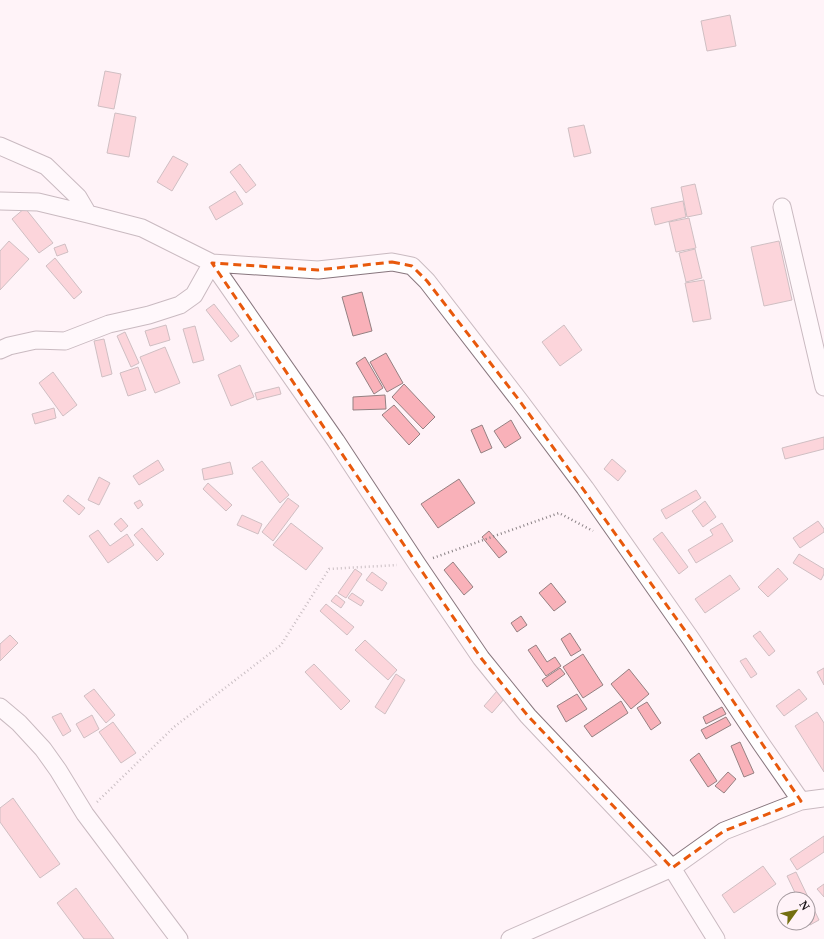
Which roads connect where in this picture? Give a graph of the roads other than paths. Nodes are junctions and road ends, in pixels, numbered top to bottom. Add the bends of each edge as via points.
1 (0, 146) edge
2 (0, 201) edge
3 (782, 207) dead end
4 (88, 214) junction
5 (212, 263) junction
6 (0, 350) edge
7 (824, 387) edge
8 (0, 707) edge
9 (824, 798) edge
10 (801, 801) junction
11 (672, 868) junction
12 (179, 939) edge
13 (510, 939) edge
14 (716, 939) edge

1 - 4 street via 46,166 78,197
2 - 4 street via 38,202
3 - 7 street
4 - 5 street via 142,228
5 - 6 street via 194,295 180,306 109,324 65,341 36,340
5 - 10 street via 318,270 392,262 412,266 427,281 585,488
5 - 11 street via 336,441 481,658 528,716
8 - 12 street via 43,749 85,814
9 - 10 street
10 - 11 street via 724,831
11 - 13 street
11 - 14 street

